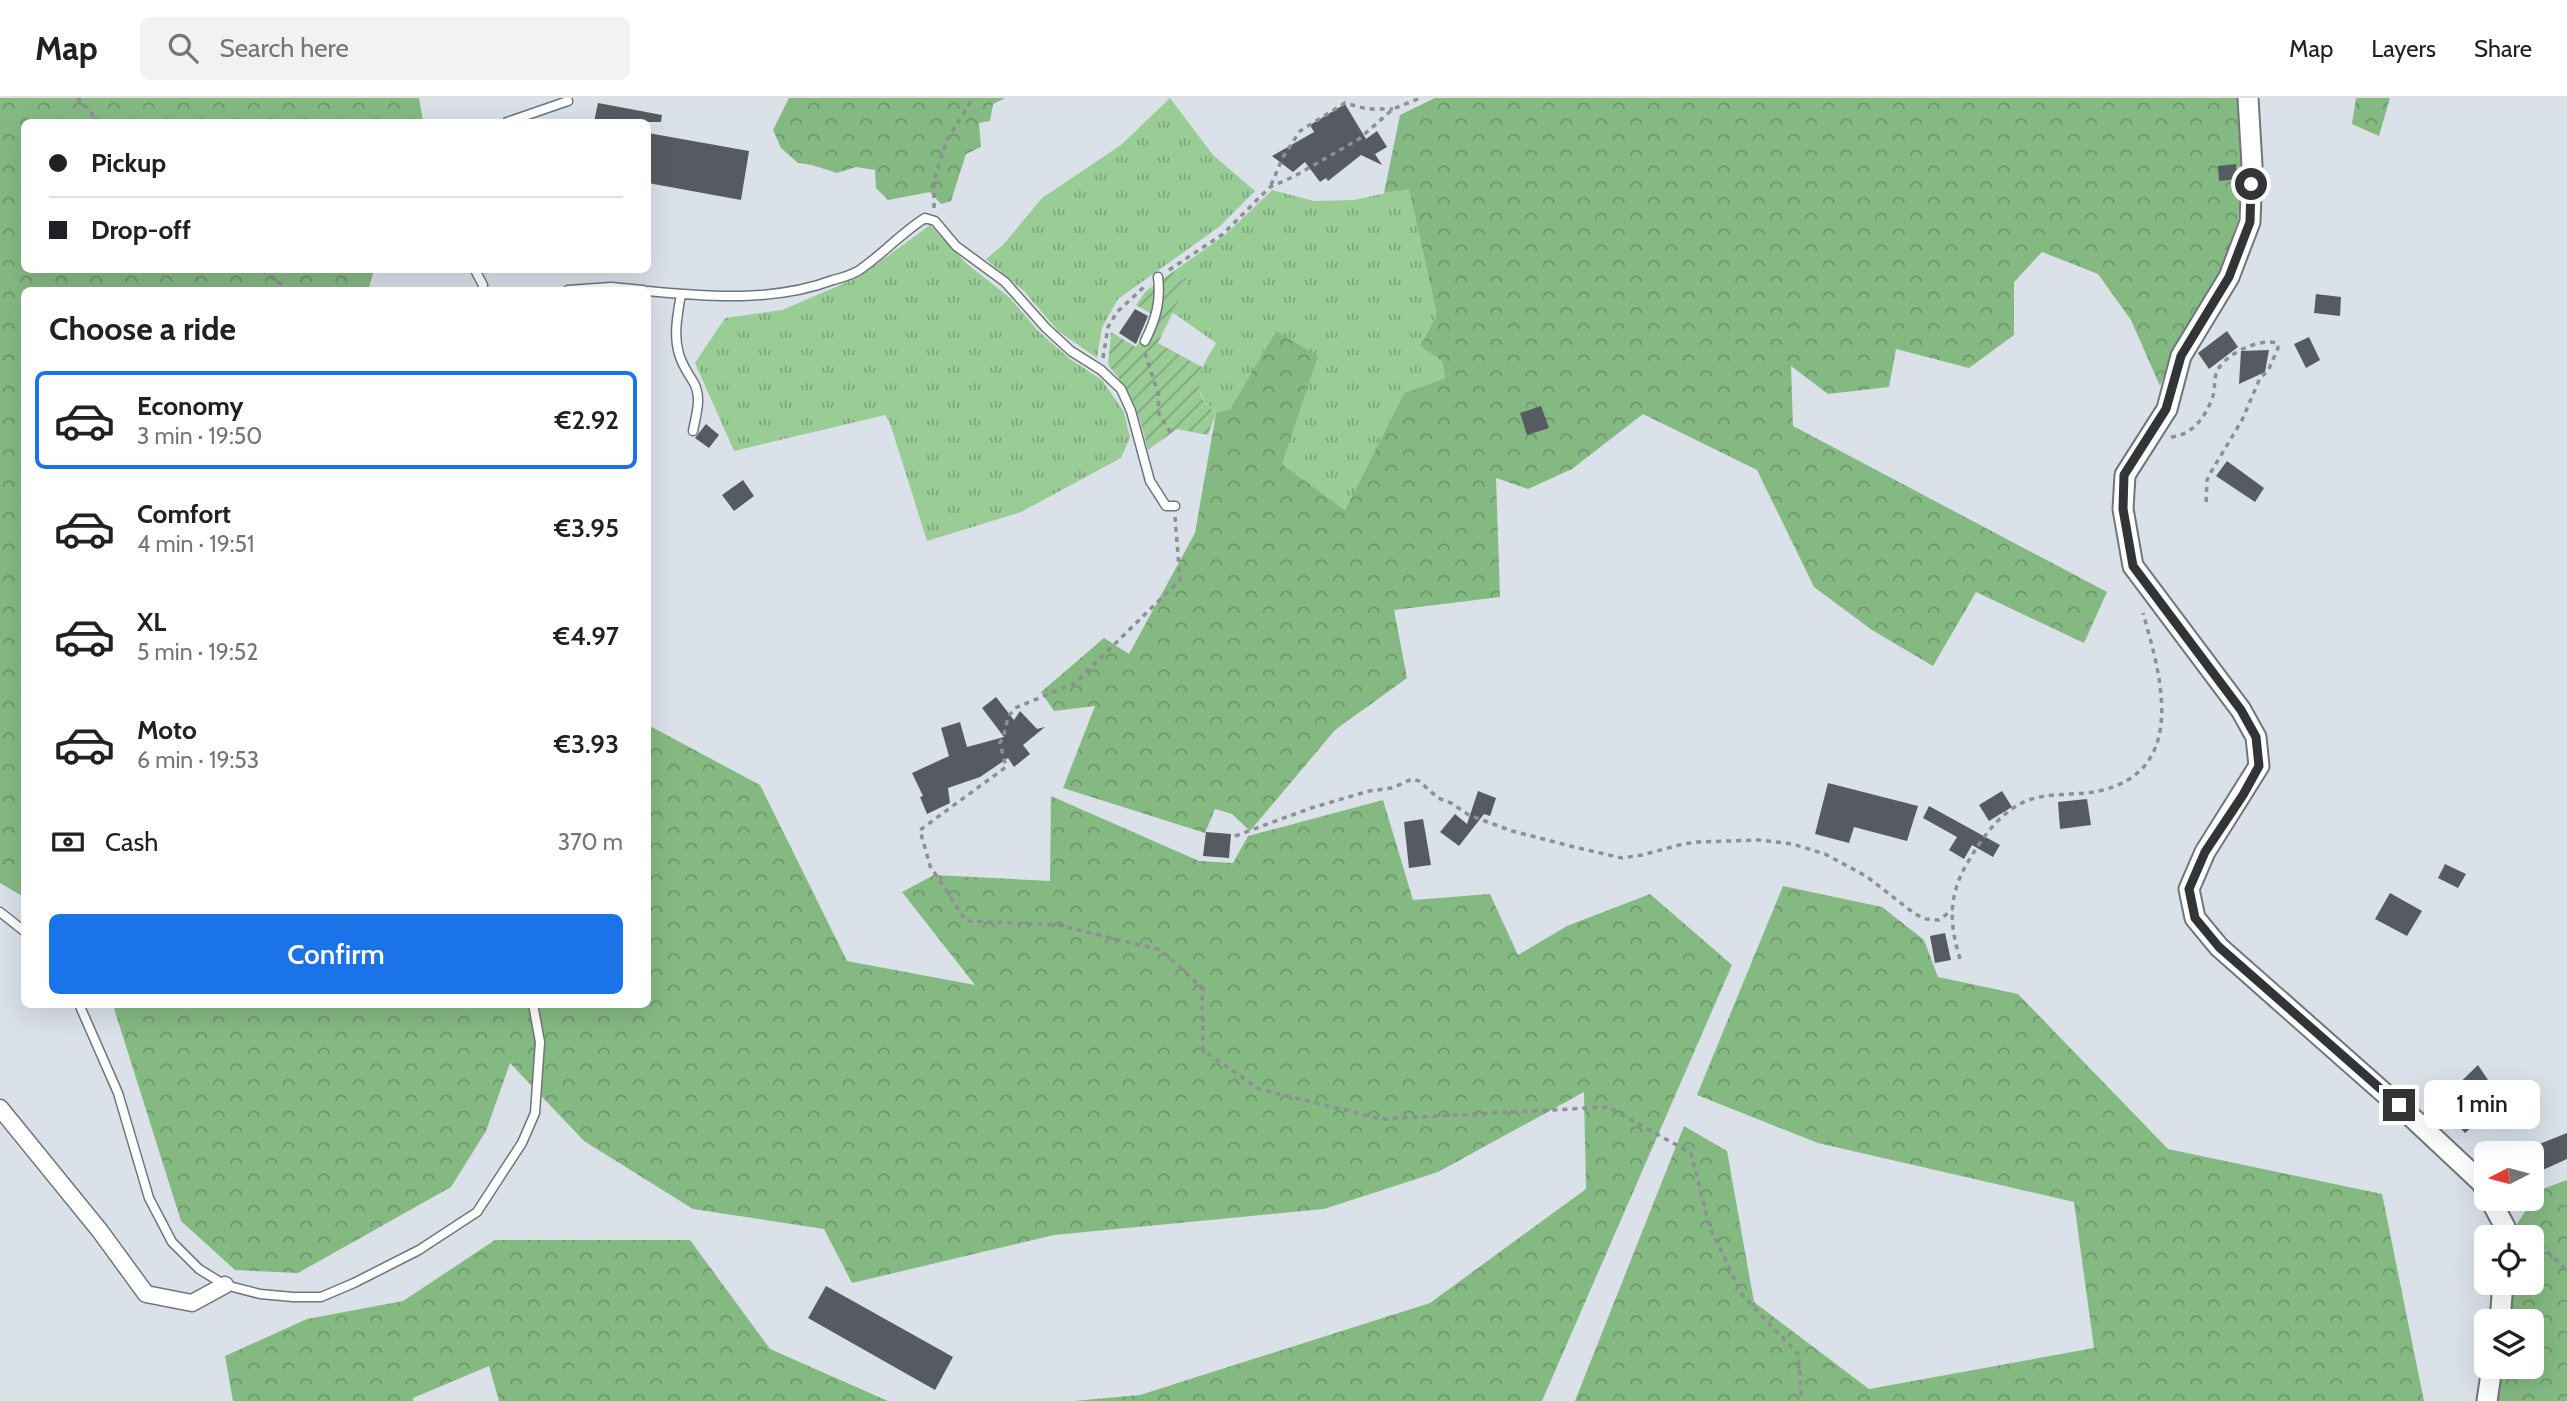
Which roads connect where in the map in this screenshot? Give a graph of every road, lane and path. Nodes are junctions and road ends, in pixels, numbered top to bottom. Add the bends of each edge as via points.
1 (77, 98) edge
2 (973, 98) edge
3 (1420, 98) edge
4 (2248, 98) edge
5 (568, 101) dead end
6 (1393, 109) junction
7 (95, 119) edge
8 (516, 119) edge
9 (1270, 187) junction
10 (934, 221) junction
11 (266, 273) edge
12 (1158, 277) junction
13 (285, 287) edge
14 (651, 291) edge
15 (681, 293) junction
16 (1145, 341) joint
17 (1101, 370) junction
18 (693, 431) dead end
19 (1172, 435) dead end
20 (2148, 436) junction
21 (2206, 505) dead end
22 (1175, 506) joint
23 (2141, 607) dead end
24 (1235, 836) dead end
25 (1952, 910) junction
26 (0, 912) edge
27 (21, 929) edge
28 (1961, 959) dead end
29 (81, 1008) edge
30 (534, 1008) edge
31 (0, 1108) edge
32 (2474, 1175) edge
33 (2544, 1248) edge
34 (2567, 1270) edge
35 (225, 1285) junction
36 (2490, 1379) edge
37 (2486, 1400) edge
38 (1802, 1401) edge

1 - 7 path
2 - 10 path via 947,140 934,180
3 - 6 path
4 - 20 street via 2250,222 2229,277 2181,356 2166,409
5 - 8 lane
6 - 9 path via 1359,139
6 - 9 path via 1367,110 1345,103 1300,131
9 - 12 path via 1223,234
10 - 15 lane via 925,218 857,272 817,286 736,296
10 - 17 lane via 956,246 1005,282 1071,351
11 - 13 path
12 - 16 lane via 1158,309
12 - 17 path via 1117,312 1108,327
14 - 15 lane
15 - 18 lane via 676,334 683,366 698,394
16 - 19 path via 1159,414
17 - 22 lane via 1121,389 1131,411 1150,481 1166,506
20 - 21 path via 2175,437 2193,428 2213,397 2220,367 2252,344 2277,343 2268,371 2260,378 2207,480
20 - 32 street via 2124,475 2123,509 2133,566 2241,710 2256,737 2259,766 2205,852 2189,889 2195,918 2219,947
22 - 38 path via 1180,580 1075,683 1015,708 1000,743 1006,767 920,830 930,866 966,921 1058,925 1161,950 1202,988 1203,1050 1259,1089 1381,1119 1608,1107 1691,1153 1709,1225 1742,1295 1798,1354
23 - 25 path via 2162,712 2150,761 2134,776 2111,787 2045,796 2017,806 1986,831 1960,878
24 - 25 path via 1412,779 1469,815 1511,831 1622,858 1699,842 1793,844 1825,854 1867,876 1926,919 1939,920
25 - 28 path via 1951,926
26 - 27 lane
29 - 35 lane via 118,1093 149,1198 172,1242 199,1269
30 - 35 lane via 540,1042 535,1113 523,1143 477,1212 419,1250 321,1297 260,1294
31 - 35 street via 146,1294 192,1303
33 - 34 path
36 - 37 street

